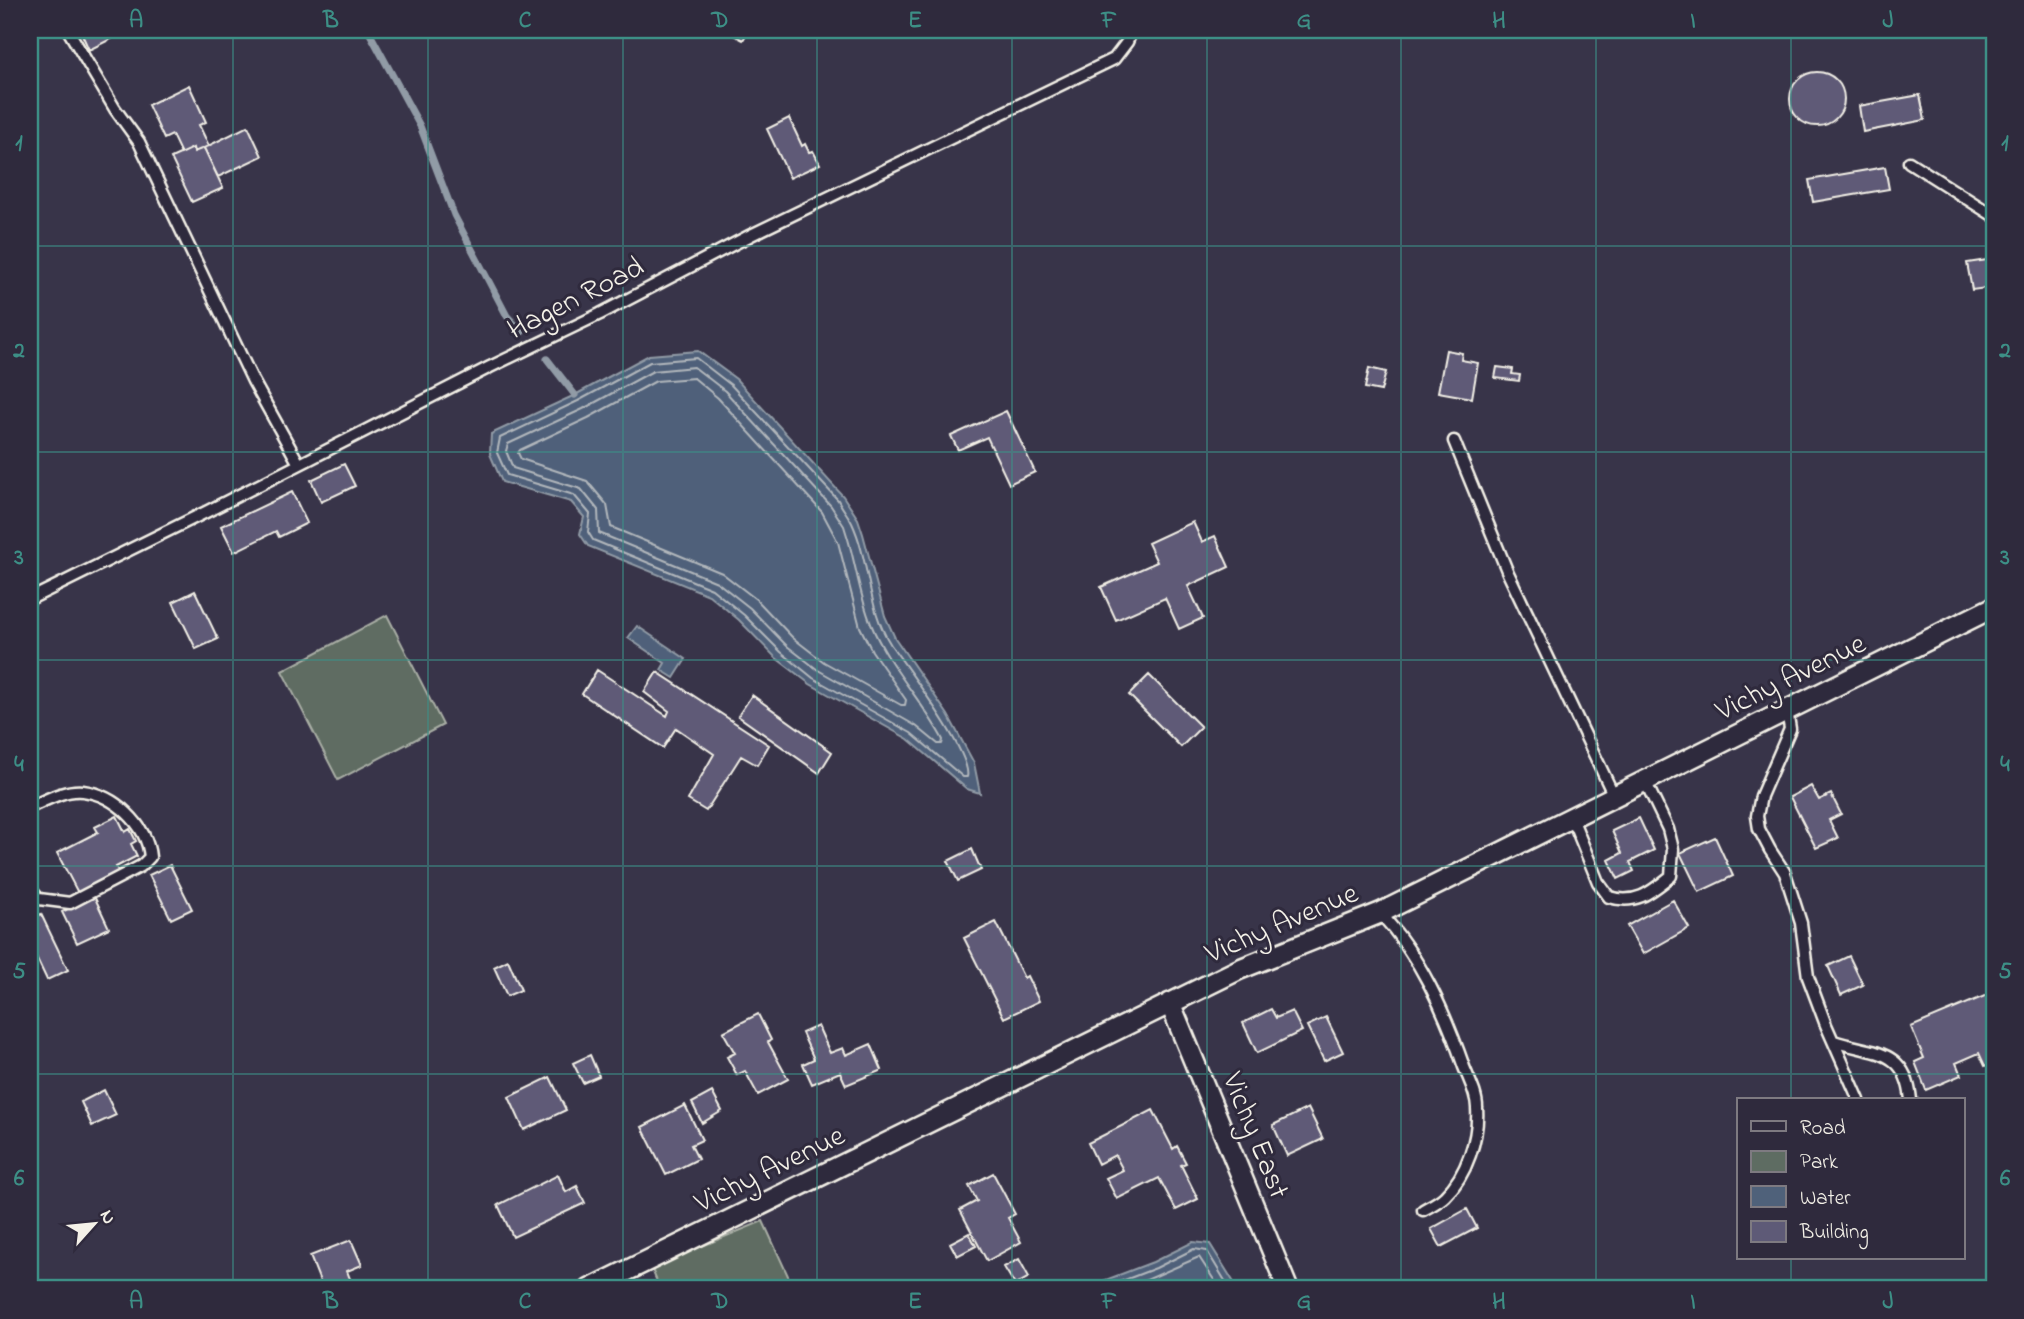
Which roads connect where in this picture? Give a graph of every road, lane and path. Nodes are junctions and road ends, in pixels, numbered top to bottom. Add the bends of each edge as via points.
1 (68, 30) edge
2 (1132, 30) edge
3 (1909, 162) dead end
4 (1994, 216) edge
5 (1454, 442) dead end
6 (299, 464) junction
7 (30, 599) edge
8 (1994, 607) edge
9 (1787, 710) junction
10 (1645, 781) junction
11 (1614, 796) junction
12 (30, 807) edge
13 (1572, 818) junction
14 (30, 889) edge
15 (1380, 913) junction
16 (1170, 1003) junction
17 (1835, 1041) junction
18 (1858, 1098) edge
19 (1911, 1098) edge
20 (1423, 1210) dead end
21 (590, 1289) edge
22 (1288, 1289) edge

1 - 6 lane via 139,142 253,382
2 - 6 lane, Hagen Road via 1114,60 751,235
3 - 4 lane
5 - 11 lane via 1508,573
6 - 7 lane, Hagen Road
8 - 9 street, Vichy Avenue
9 - 10 street, Vichy Avenue
9 - 17 lane via 1790,729 1760,796 1757,816 1759,829 1785,873 1801,923 1808,977
10 - 11 street, Vichy Avenue
10 - 13 lane via 1673,849 1671,876 1649,894 1625,902 1609,897
11 - 13 street, Vichy Avenue
12 - 14 lane via 81,790 108,798 133,820 149,856 131,872 70,903 39,899
13 - 15 street, Vichy Avenue
15 - 16 street, Vichy Avenue via 1240,969
15 - 20 lane via 1425,976 1478,1104 1477,1126 1465,1166 1443,1199
16 - 21 street, Vichy Avenue
16 - 22 street, Vichy East
17 - 18 lane
17 - 19 lane via 1888,1056 1910,1085

